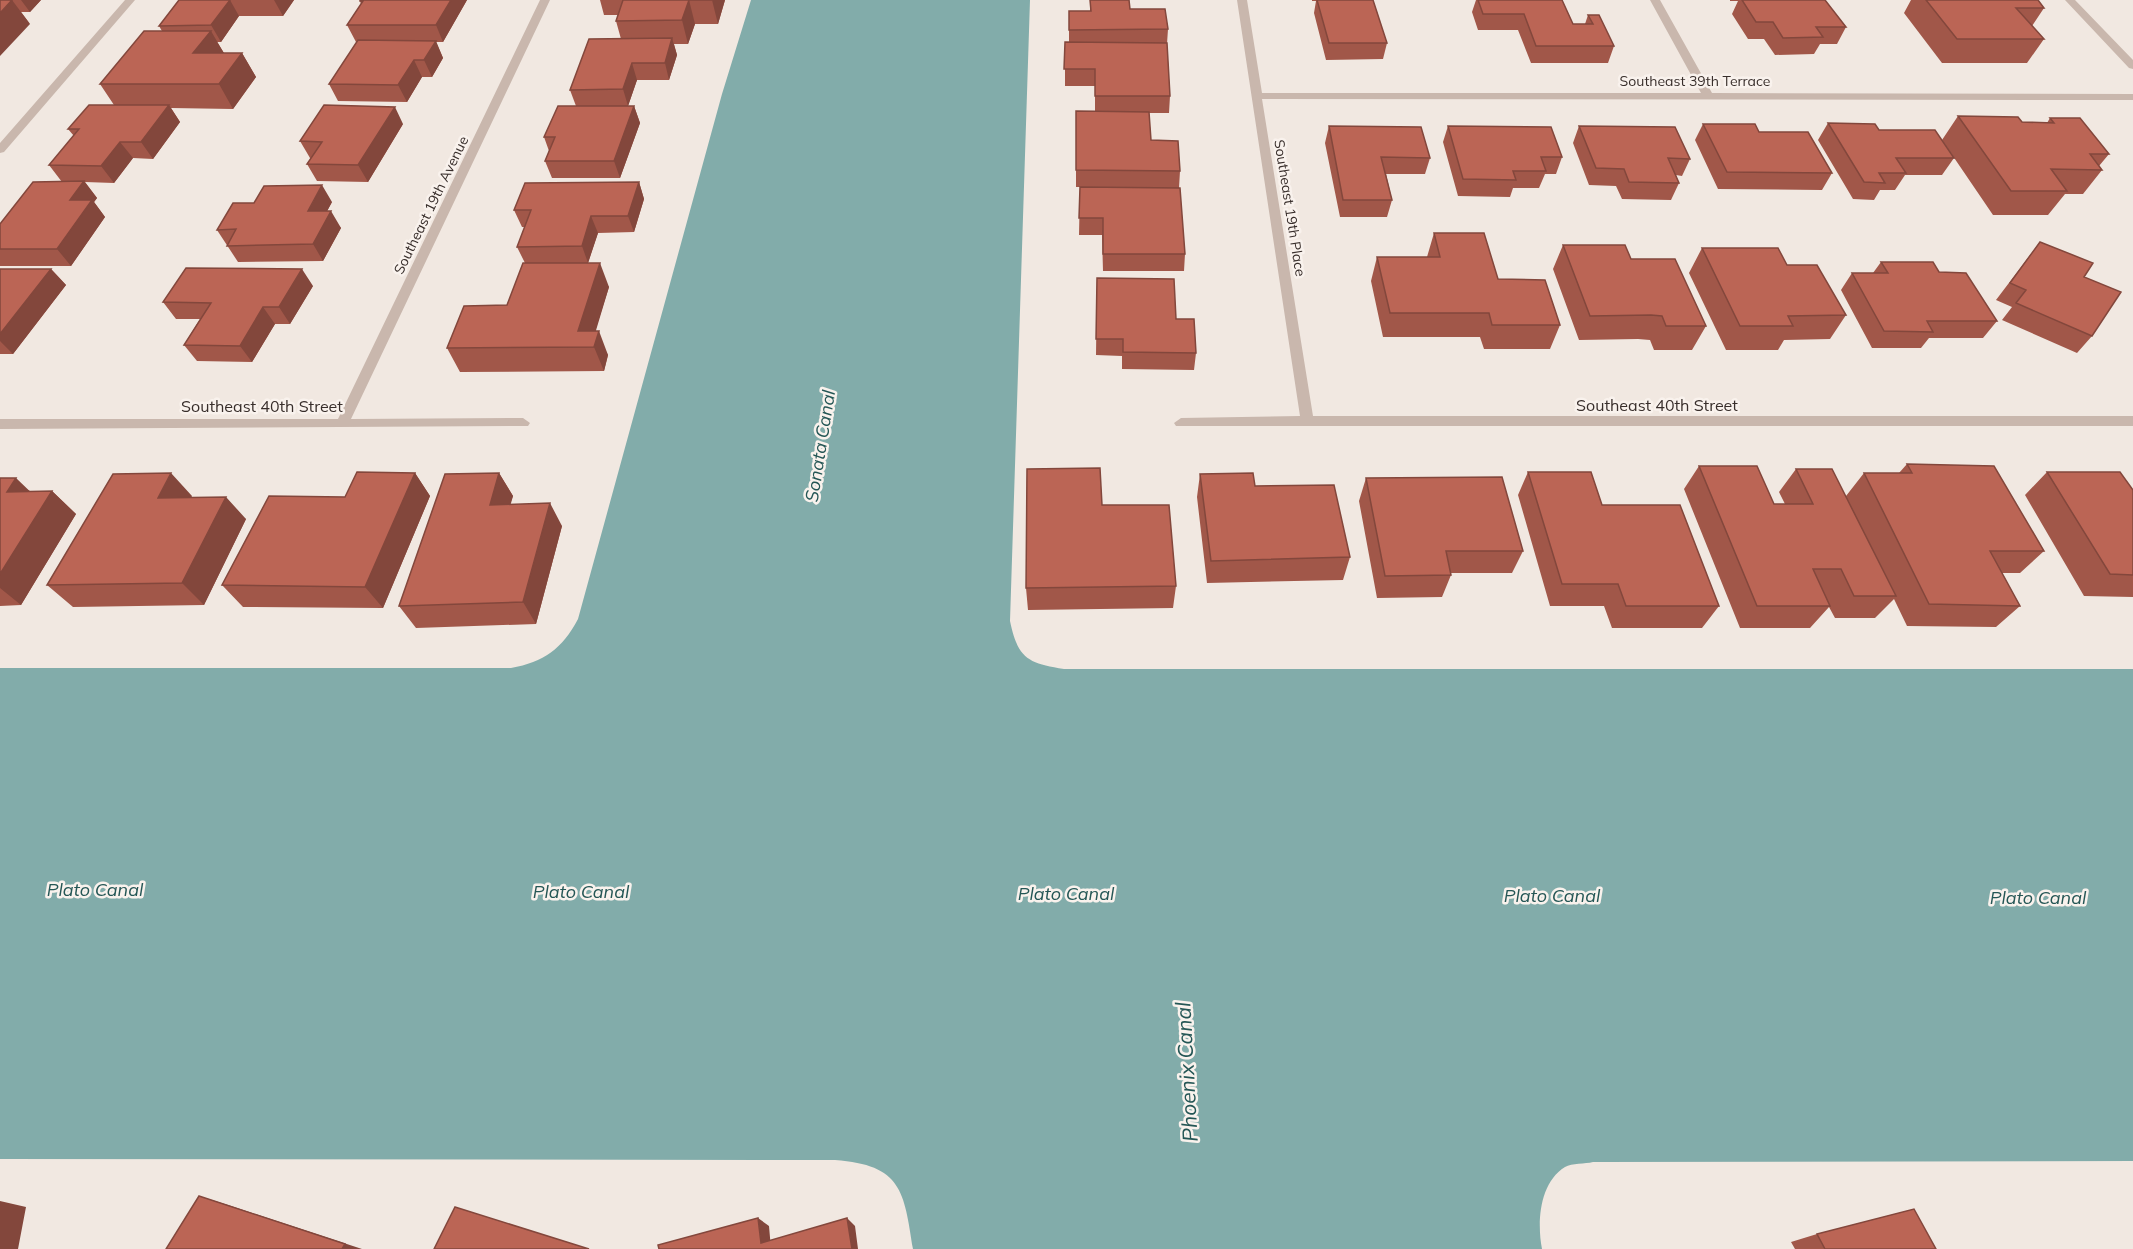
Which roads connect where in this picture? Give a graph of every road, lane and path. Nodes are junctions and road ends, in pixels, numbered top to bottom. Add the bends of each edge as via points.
1 (130, 0) edge
2 (545, 0) edge
3 (1242, 0) edge
4 (1655, 0) edge
5 (2070, 0) edge
6 (2133, 66) edge
7 (1258, 96) junction
8 (1708, 96) junction
9 (2133, 97) edge
10 (0, 150) edge
11 (1307, 420) junction
12 (2133, 421) edge
13 (343, 422) junction
14 (523, 423) dead end
15 (1181, 423) dead end
16 (0, 424) edge

1 - 10 street
2 - 13 street, Southeast 19th Avenue
3 - 7 street, Southeast 19th Place
4 - 8 street
5 - 6 street
7 - 8 street, Southeast 39th Terrace
7 - 11 street, Southeast 19th Place
8 - 9 street, Southeast 39th Terrace
11 - 12 street, Southeast 40th Street
11 - 15 street, Southeast 40th Street
13 - 14 street, Southeast 40th Street
13 - 16 street, Southeast 40th Street

